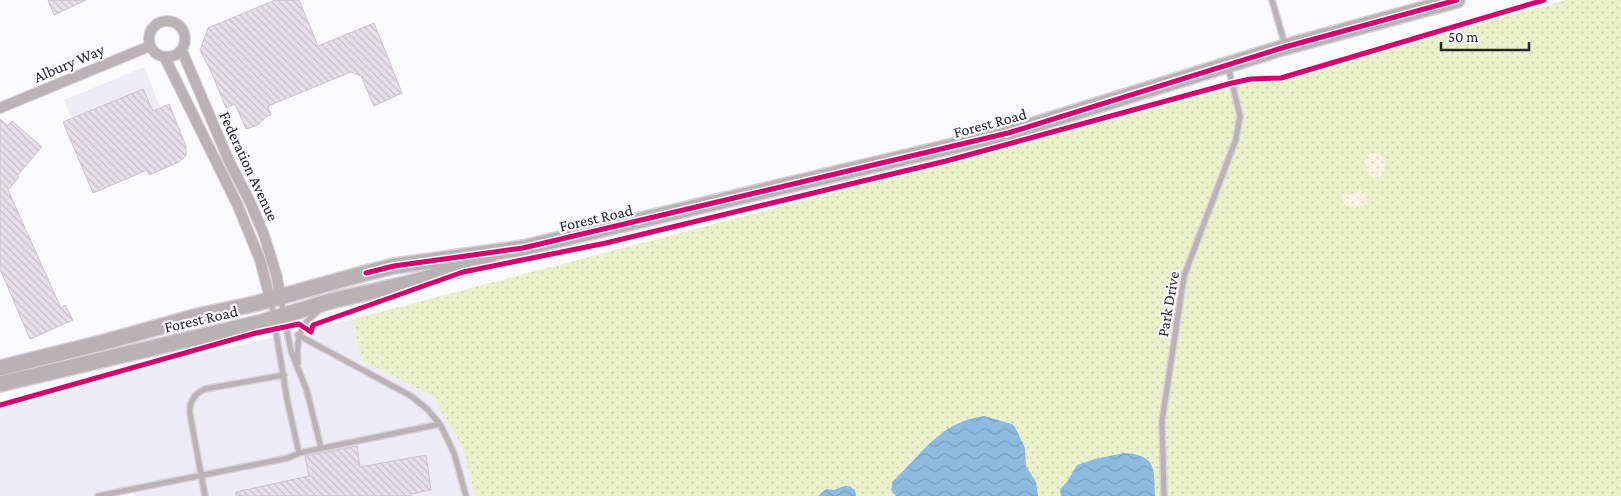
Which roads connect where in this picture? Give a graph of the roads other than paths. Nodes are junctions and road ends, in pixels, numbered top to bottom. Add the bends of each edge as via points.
1 (1272, 0) edge
2 (1457, 0) edge
3 (150, 46) junction
4 (1285, 48) junction
5 (182, 51) junction
6 (165, 58) junction
7 (1228, 66) junction
8 (0, 108) edge
9 (523, 248) junction
10 (275, 298) junction
11 (331, 301) junction
12 (279, 317) junction
13 (298, 335) junction
14 (298, 366) junction
15 (0, 368) edge
16 (284, 374) junction
17 (0, 384) edge
18 (440, 424) junction
19 (321, 448) junction
20 (299, 453) junction
21 (201, 476) junction
22 (98, 496) edge
23 (205, 496) edge
24 (466, 496) edge
25 (1164, 496) edge

1 - 4 lane
2 - 4 main road, Forest Road
3 - 5 street via 151,28 167,20 178,24 185,33
3 - 6 street
3 - 8 street, Albury Way
4 - 7 main road, Forest Road
5 - 6 street
5 - 10 street, Federation Avenue via 264,235 277,277
6 - 10 street, Federation Avenue via 238,206
7 - 9 main road, Forest Road via 1008,133
7 - 25 lane, Park Drive via 1240,116 1236,139 1184,276 1162,421
9 - 10 main road, Forest Road via 394,266
9 - 11 main road, Forest Road via 418,281
10 - 12 lane
10 - 12 lane
10 - 15 main road, Forest Road
11 - 12 main road, Forest Road
11 - 13 lane via 311,317
12 - 14 lane
12 - 16 lane
12 - 17 main road, Forest Road
13 - 14 lane
13 - 18 lane via 411,396
14 - 19 lane
16 - 20 lane
16 - 21 lane via 206,390 195,396 190,414
18 - 19 lane
18 - 24 lane via 454,453
19 - 20 lane
20 - 21 lane
21 - 22 lane
21 - 23 lane

